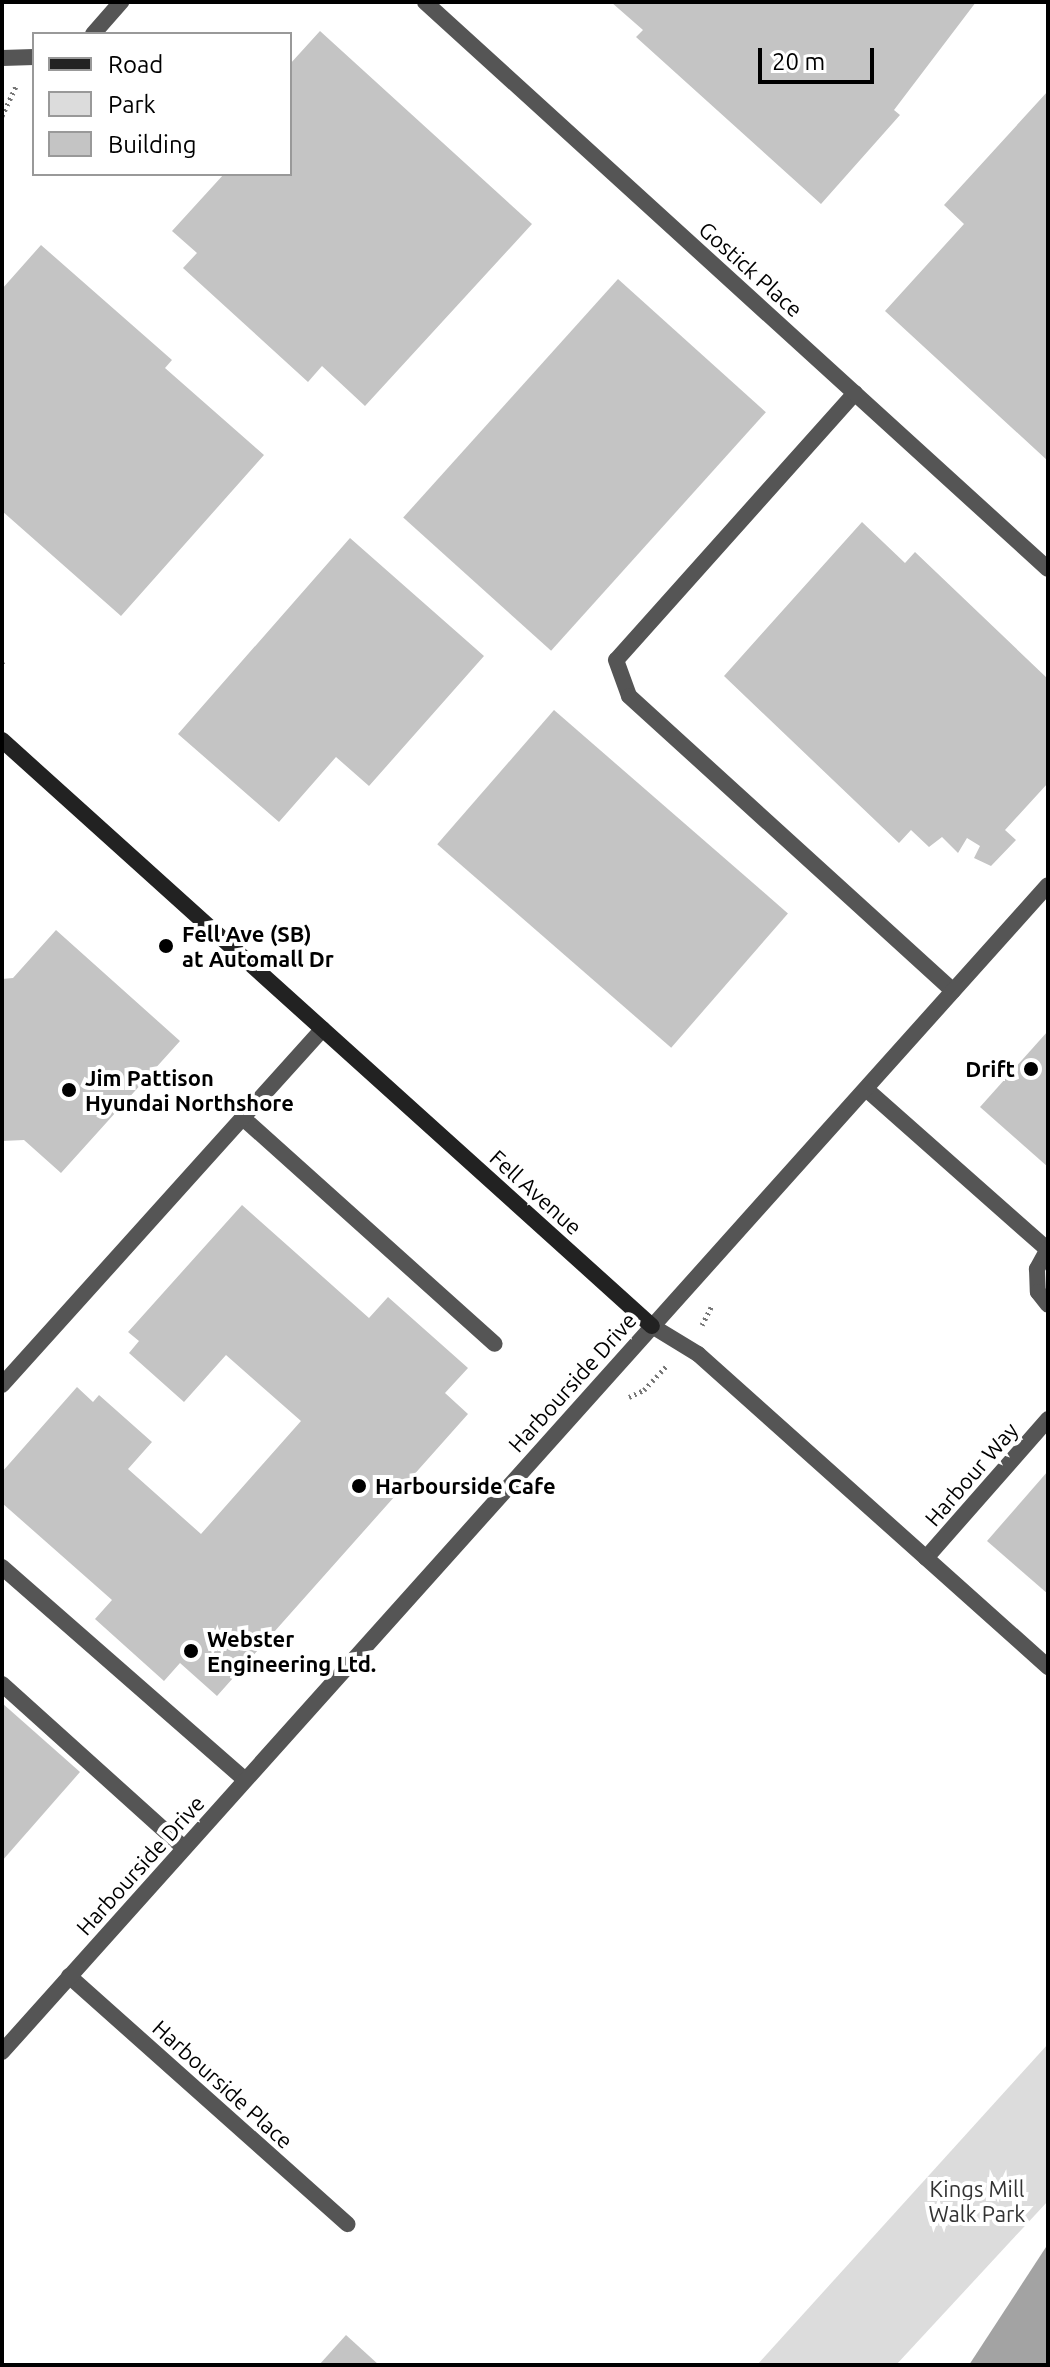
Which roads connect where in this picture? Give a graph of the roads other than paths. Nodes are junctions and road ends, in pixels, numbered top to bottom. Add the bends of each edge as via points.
1 (121, 2) edge
2 (425, 2) edge
3 (95, 32) edge
4 (32, 57) edge
5 (2, 58) edge
6 (855, 393) junction
7 (1048, 569) edge
8 (2, 740) edge
9 (1048, 885) edge
10 (953, 991) junction
11 (323, 1029) junction
12 (866, 1089) junction
13 (243, 1118) junction
14 (1048, 1249) edge
15 (1048, 1305) edge
16 (652, 1326) junction
17 (495, 1344) dead end
18 (2, 1385) edge
19 (1048, 1419) edge
20 (926, 1558) junction
21 (2, 1567) edge
22 (1048, 1667) edge
23 (2, 1684) edge
24 (245, 1780) junction
25 (184, 1848) junction
26 (69, 1976) junction
27 (2, 2052) edge
28 (347, 2224) dead end

1 - 3 street
2 - 6 street, Gostick Place
4 - 5 street
6 - 7 street, Gostick Place
6 - 10 street via 616,660 629,696
8 - 11 street, Fell Avenue
9 - 10 street, Harbourside Drive
10 - 12 street, Harbourside Drive
11 - 13 street
11 - 16 street, Fell Avenue
12 - 14 street
12 - 16 street, Harbourside Drive
13 - 17 street
13 - 18 street
14 - 15 street via 1037,1269 1038,1292
16 - 20 street, Fell Avenue via 698,1354
16 - 24 street, Harbourside Drive
19 - 20 street, Harbour Way
20 - 22 street, Fell Avenue
21 - 24 street
23 - 25 street
24 - 25 street, Harbourside Drive
25 - 26 street, Harbourside Drive
26 - 27 street, Harbourside Drive
26 - 28 street, Harbourside Place

